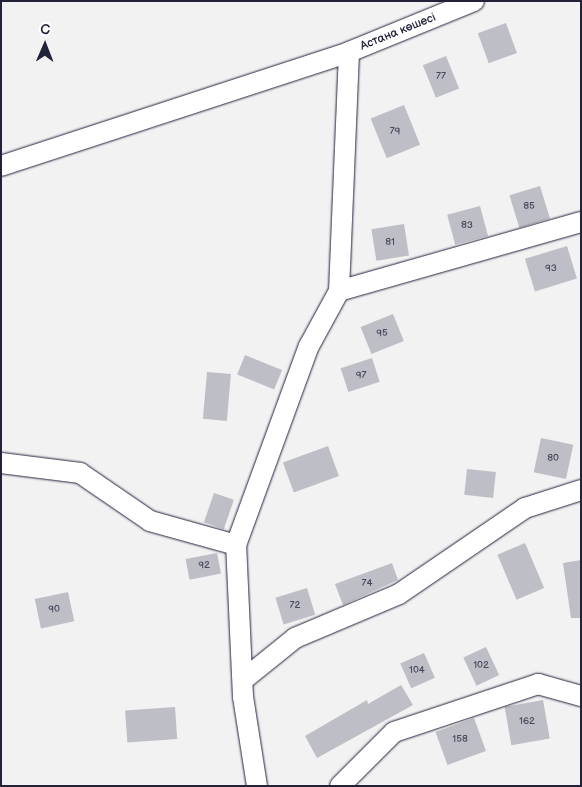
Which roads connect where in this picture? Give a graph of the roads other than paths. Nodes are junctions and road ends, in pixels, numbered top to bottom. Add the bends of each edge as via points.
1 (474, 1) edge
2 (349, 52) junction
3 (1, 166) edge
4 (581, 222) edge
5 (339, 291) junction
6 (1, 462) edge
7 (581, 490) edge
8 (236, 545) junction
9 (243, 680) junction
10 (581, 696) edge
11 (257, 786) edge
12 (340, 786) edge

1 - 2 street, Астана көшесі
2 - 3 street, Астана көшесі
2 - 5 street
4 - 5 street
5 - 8 street via 309,346
6 - 8 street via 80,473 150,521
7 - 9 street via 525,508 400,594 295,638
8 - 9 street
9 - 11 street
10 - 12 street via 538,684 394,732

